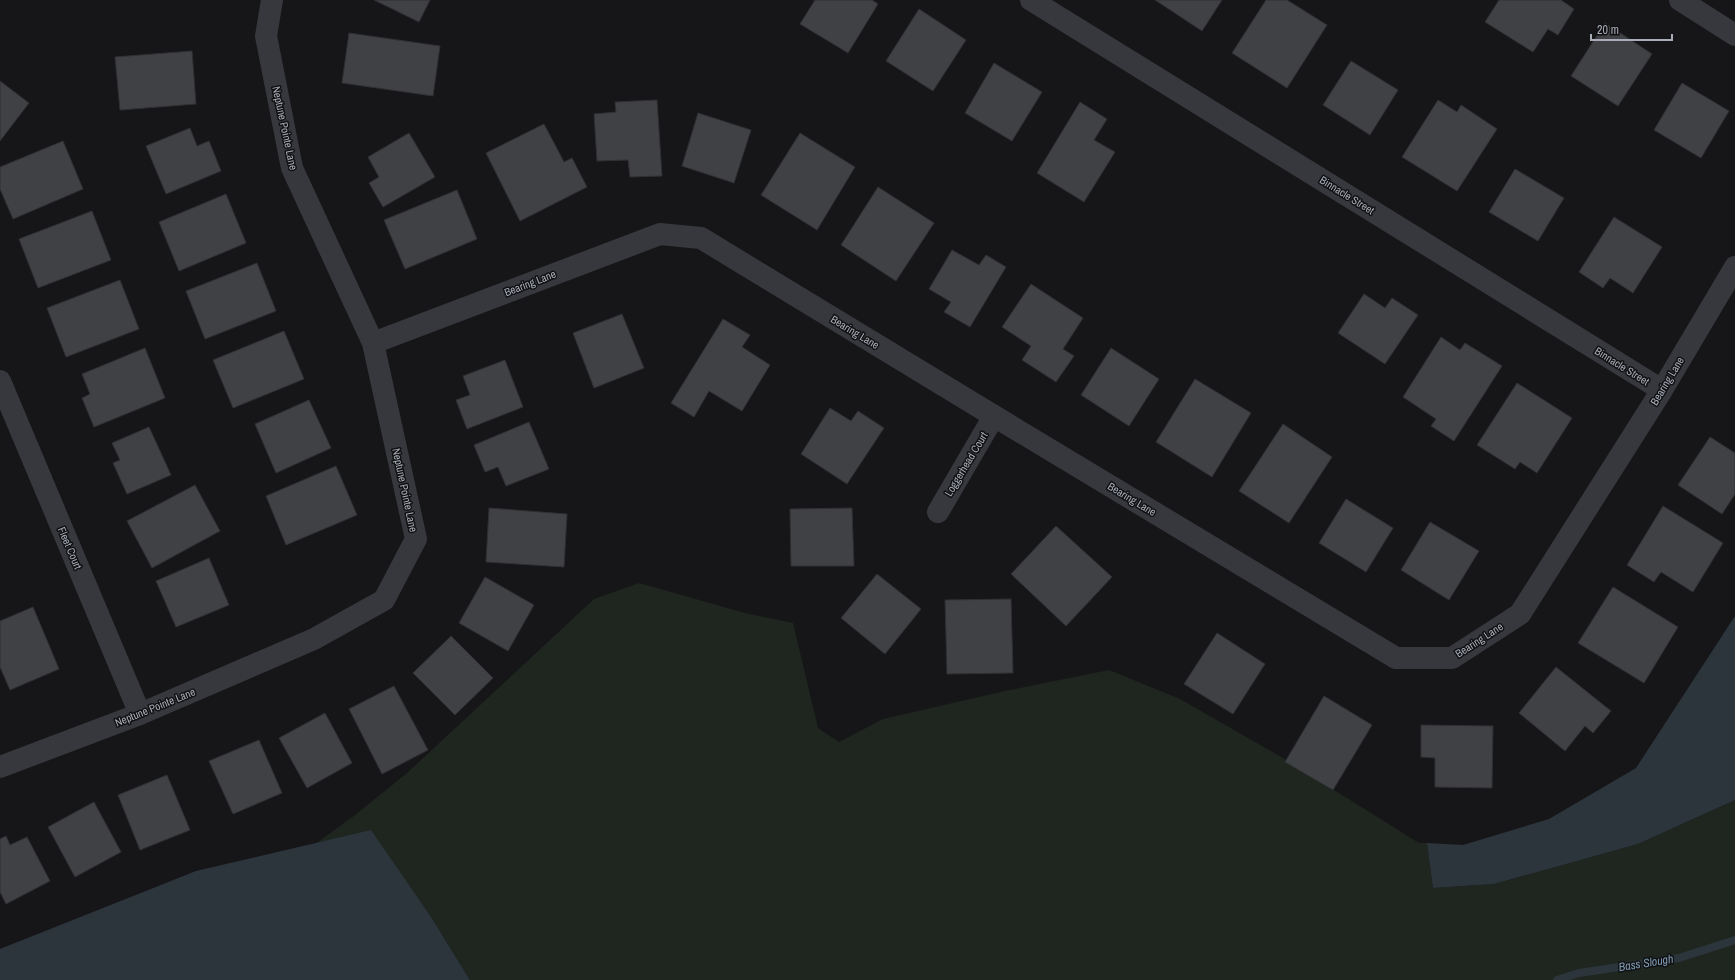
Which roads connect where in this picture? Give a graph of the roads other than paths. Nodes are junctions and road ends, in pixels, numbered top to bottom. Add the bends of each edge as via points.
1 (272, 0) edge
2 (1031, 0) edge
3 (1680, 0) edge
4 (1735, 35) edge
5 (1735, 267) edge
6 (373, 343) junction
7 (1662, 390) junction
8 (2, 394) edge
9 (994, 416) junction
10 (938, 512) dead end
11 (140, 714) junction
12 (0, 767) edge

1 - 6 street, Neptune Pointe Lane via 266,36 292,168
2 - 7 street, Binnacle Street
3 - 4 street
5 - 7 street, Bearing Lane
6 - 9 street, Bearing Lane via 660,234 701,238
6 - 11 street, Neptune Pointe Lane via 416,539 384,600 314,639
7 - 9 street, Bearing Lane via 1520,614 1452,658 1396,658
8 - 11 street, Fleet Court
9 - 10 street, Loggerhead Court
11 - 12 street, Neptune Pointe Lane

